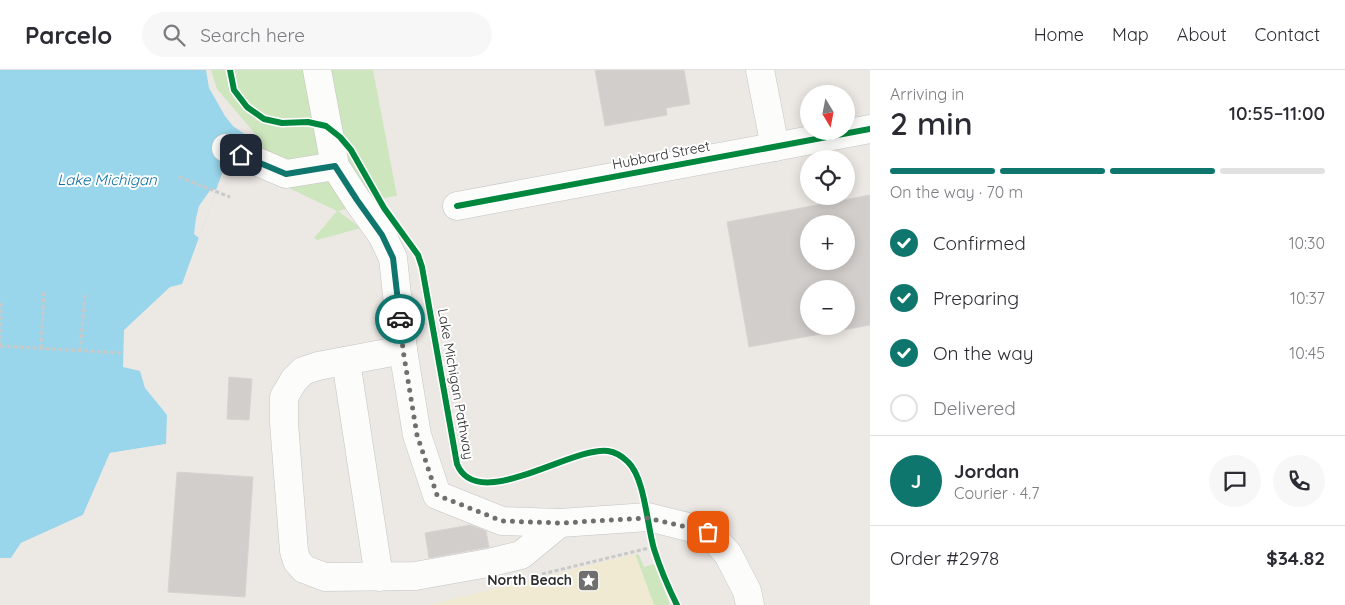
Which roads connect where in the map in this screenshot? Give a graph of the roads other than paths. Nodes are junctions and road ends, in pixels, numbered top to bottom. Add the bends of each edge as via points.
1 (316, 70) edge
2 (760, 70) edge
3 (870, 129) edge
4 (775, 146) junction
5 (226, 148) dead end
6 (335, 166) junction
7 (457, 206) dead end
8 (403, 350) junction
9 (346, 360) junction
10 (560, 523) junction
11 (379, 577) junction
12 (750, 605) edge

1 - 6 street
2 - 4 street
3 - 4 street, Hubbard Street
4 - 7 street, Hubbard Street
5 - 6 street via 286,174
6 - 8 street via 382,235 393,258
8 - 9 street
8 - 10 street via 417,435 437,495 502,521
9 - 11 street
9 - 11 street via 303,371 284,397 294,550 304,569 325,577
10 - 11 street via 521,555 415,576
10 - 12 street via 648,518 708,532 728,554 748,591

